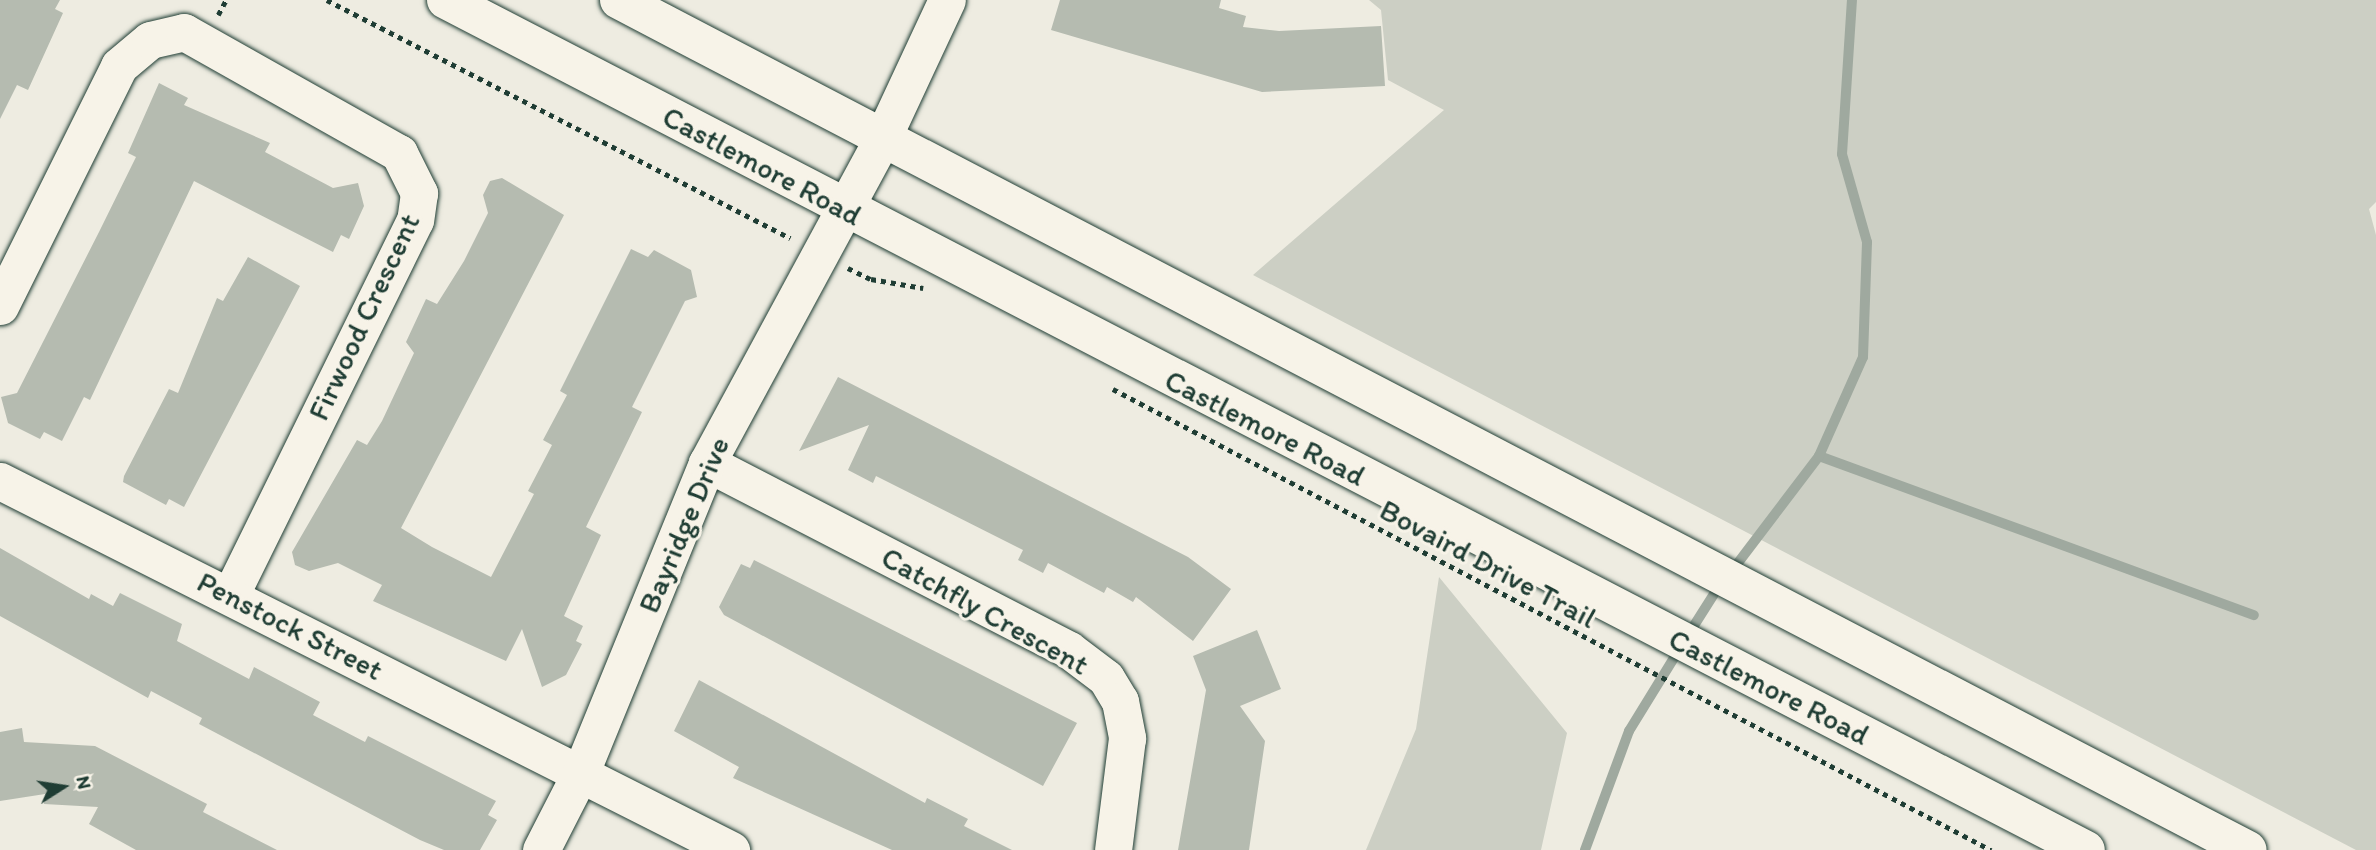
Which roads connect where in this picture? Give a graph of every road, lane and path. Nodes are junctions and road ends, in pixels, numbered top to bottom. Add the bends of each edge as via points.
1 (327, 0) edge
2 (446, 0) edge
3 (619, 0) edge
4 (947, 0) edge
5 (883, 137) junction
6 (845, 209) junction
7 (818, 252) junction
8 (936, 295) dead end
9 (0, 306) edge
10 (1107, 385) dead end
11 (707, 463) junction
12 (0, 481) edge
13 (230, 596) junction
14 (581, 772) junction
15 (541, 850) edge
16 (731, 850) edge
17 (1113, 850) edge
18 (1991, 850) edge
19 (2086, 850) edge
20 (2248, 850) edge

1 - 7 path
2 - 6 main road, Castlemore Road
3 - 5 main road
4 - 5 street, Bayridge Drive
5 - 6 street, Bayridge Drive
5 - 20 main road
6 - 7 street, Bayridge Drive
6 - 19 main road, Castlemore Road
7 - 8 path via 871,279
7 - 11 street, Bayridge Drive
9 - 13 street, Firwood Crescent via 119,66 150,40 184,32 400,153 419,193 415,220
10 - 18 path, Bovaird Drive Trail
11 - 14 street, Bayridge Drive
11 - 17 street, Catchfly Crescent via 1069,650 1106,678 1120,701 1127,738
12 - 13 street, Penstock Street
13 - 14 street, Penstock Street
14 - 15 street, Bayridge Drive
14 - 16 street

